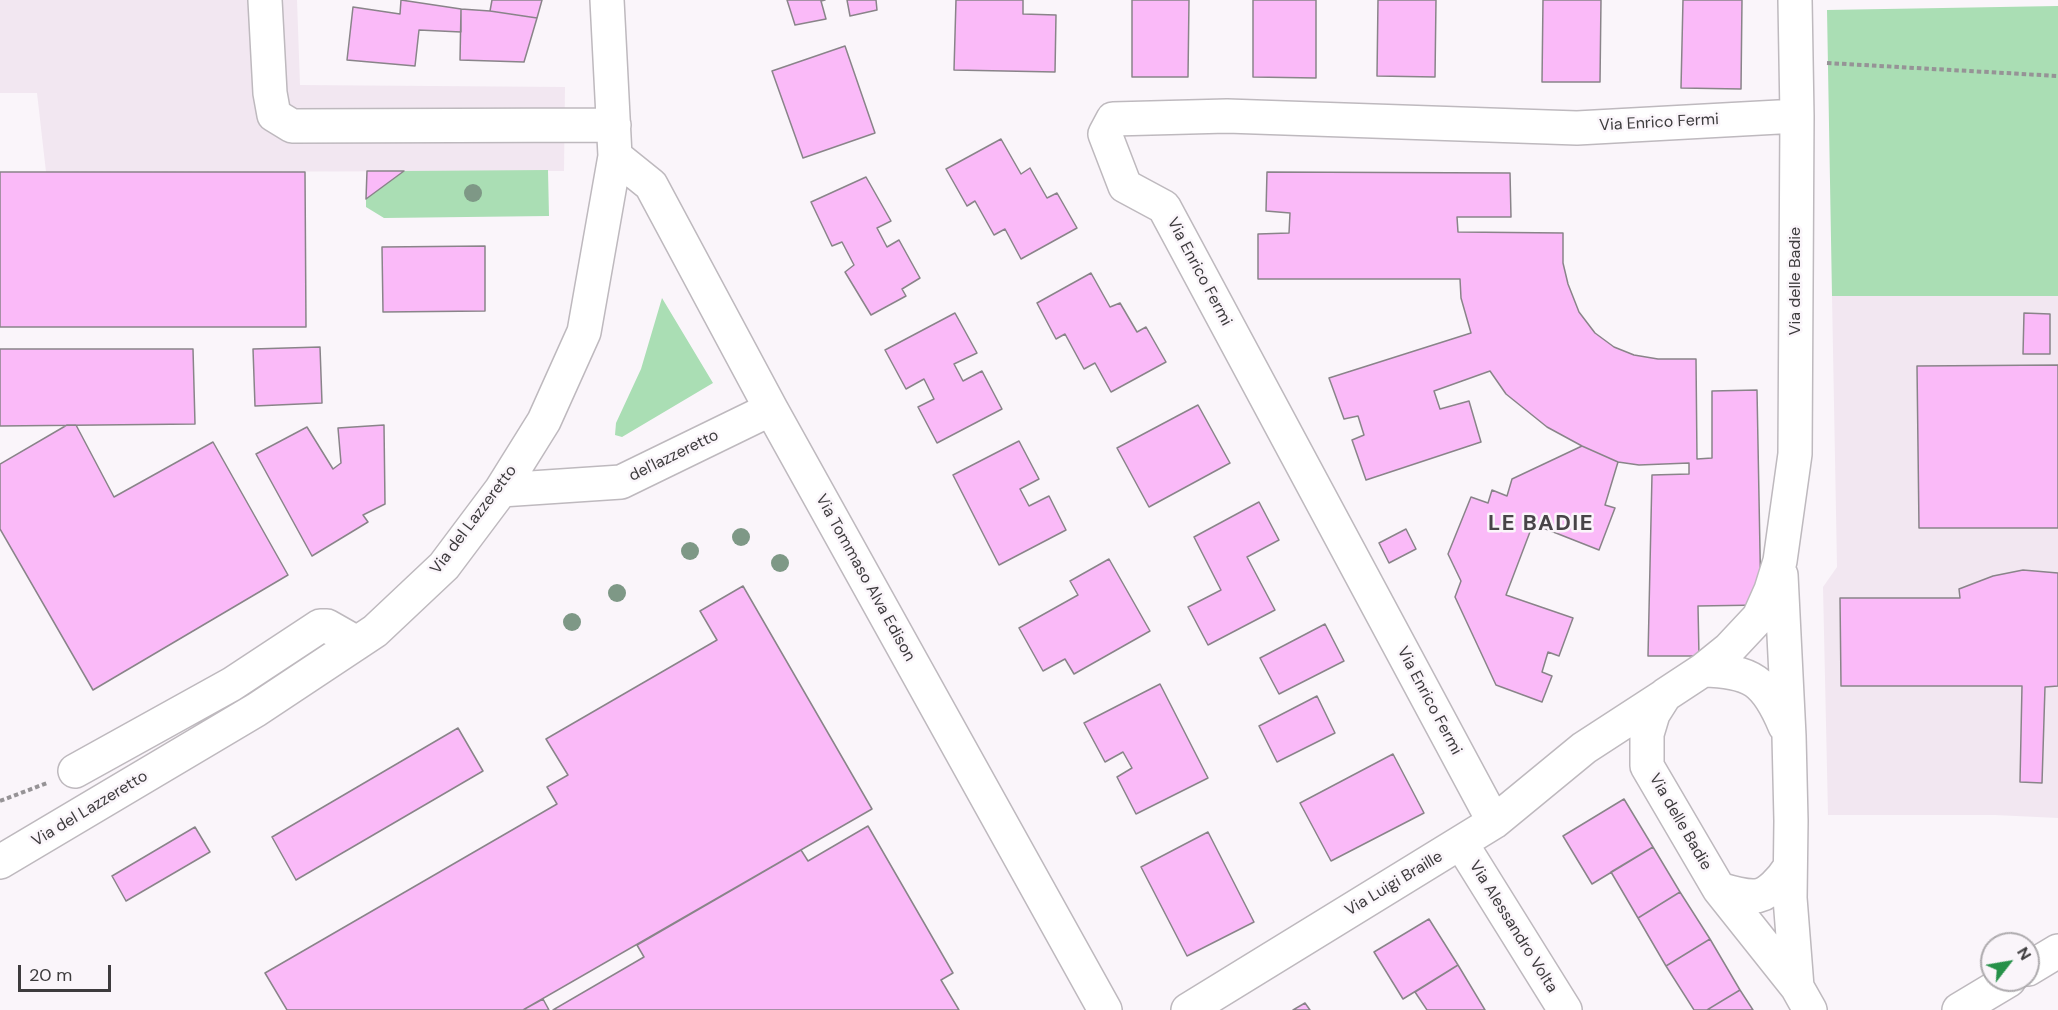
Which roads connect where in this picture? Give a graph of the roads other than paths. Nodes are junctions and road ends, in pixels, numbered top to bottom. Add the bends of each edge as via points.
1 (265, 0) edge
2 (607, 0) edge
3 (1796, 0) edge
4 (1797, 116) junction
5 (614, 140) junction
6 (771, 409) junction
7 (501, 490) junction
8 (1780, 561) junction
9 (357, 643) junction
10 (1703, 670) junction
11 (1665, 695) junction
12 (1789, 736) junction
13 (1590, 745) junction
14 (1647, 766) junction
15 (75, 771) road end
16 (1494, 822) junction
17 (1461, 843) junction
18 (0, 862) edge
19 (1790, 867) junction
20 (1719, 889) junction
21 (2058, 951) edge
22 (2040, 962) edge
23 (1989, 992) edge
24 (1803, 998) edge
25 (1105, 1010) edge
26 (1188, 1010) edge
27 (1565, 1010) edge
28 (1959, 1010) edge

1 - 5 street via 274,115 292,126
2 - 5 street, Via del Lazzeretto
3 - 4 street, Via delle Badie
4 - 8 street, Via delle Badie via 1795,454
4 - 16 street, Via Enrico Fermi via 1577,128 1227,116 1113,119 1105,134 1125,186 1164,207
5 - 6 street, Via Tommaso Alva Edison via 651,185
5 - 7 street, Via del Lazzeretto via 584,332 544,421
6 - 7 street, del'lazzeretto via 621,482
6 - 25 street, Via Tommaso Alva Edison
7 - 9 street, Via del Lazzeretto via 444,566
8 - 10 street, Via delle Badie via 1759,616 1729,650
8 - 12 street, Via delle Badie
9 - 15 street via 320,626 232,684
9 - 18 street, Via del Lazzeretto via 256,710
10 - 11 street, Via delle Badie
10 - 12 street, Via delle Badie via 1729,670 1753,679 1769,693
11 - 13 street, Via Luigi Braille
11 - 14 street, Via delle Badie via 1647,734
12 - 19 street, Via delle Badie
13 - 14 street via 1614,741 1623,744
13 - 16 street, Via Luigi Braille
14 - 20 street, Via delle Badie
16 - 17 street, Via Luigi Braille
17 - 26 street, Via Luigi Braille
17 - 27 street, Via Alessandro Volta
19 - 20 street, Via delle Badie via 1783,878 1755,897
19 - 24 street, Via delle Badie via 1790,898
20 - 24 street, Via delle Badie
21 - 22 street
23 - 28 street

